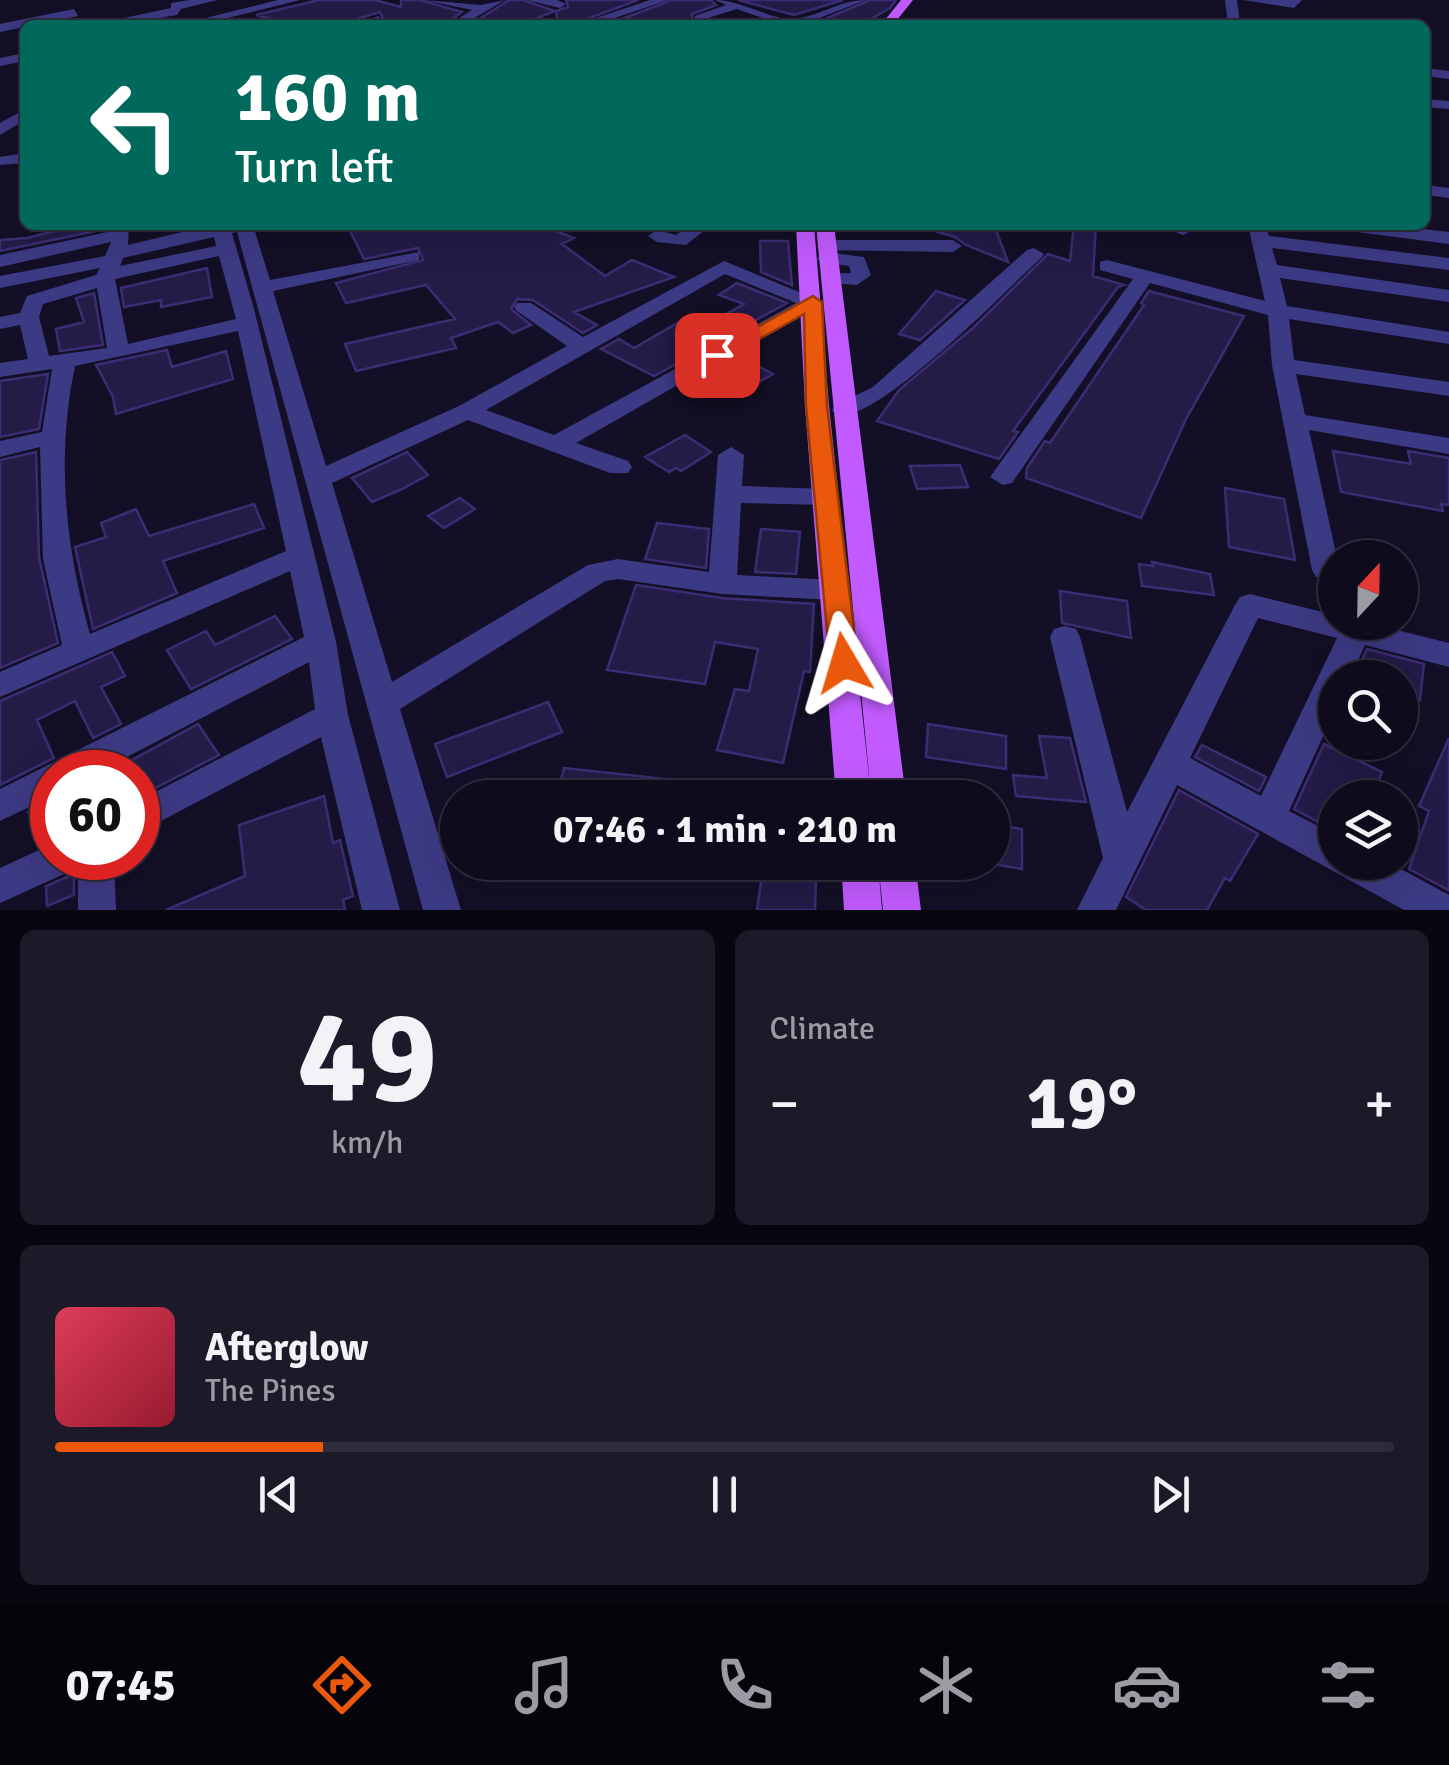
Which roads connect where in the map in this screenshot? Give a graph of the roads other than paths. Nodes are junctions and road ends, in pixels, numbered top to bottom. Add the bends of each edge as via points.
1 (211, 0) edge
2 (294, 0) edge
3 (430, 0) edge
4 (499, 0) edge
5 (534, 0) edge
6 (662, 0) edge
7 (722, 0) edge
8 (860, 0) edge
9 (907, 0) edge
10 (1248, 0) edge
11 (1296, 0) edge
12 (560, 4) dead end
13 (42, 5) dead end
14 (738, 5) junction
15 (168, 8) edge
16 (479, 8) junction
17 (74, 14) dead end
18 (0, 18) edge
19 (700, 19) dead end
20 (55, 20) edge
21 (118, 20) edge
22 (204, 20) edge
23 (461, 20) edge
24 (597, 20) edge
25 (780, 20) edge
26 (802, 20) edge
27 (892, 20) edge
28 (20, 159) edge
29 (3, 162) dead end
30 (172, 230) edge
31 (696, 230) edge
32 (806, 230) edge
33 (1383, 230) edge
34 (229, 233) edge
35 (1259, 233) edge
36 (657, 236) edge
37 (1449, 238) edge
38 (953, 246) dead end
39 (115, 252) edge
40 (827, 252) edge
41 (1034, 254) dead end
42 (412, 256) dead end
43 (0, 262) edge
44 (1449, 264) edge
45 (1107, 266) dead end
46 (1267, 270) junction
47 (1144, 277) junction
48 (0, 282) edge
49 (260, 288) junction
50 (1449, 296) edge
51 (813, 302) junction
52 (524, 308) dead end
53 (1278, 310) junction
54 (29, 317) junction
55 (0, 323) edge
56 (246, 323) junction
57 (1449, 338) edge
58 (583, 348) junction
59 (119, 353) junction
60 (53, 363) junction
61 (1284, 365) junction
62 (0, 370) edge
63 (1449, 389) edge
64 (844, 410) junction
65 (467, 411) junction
66 (1296, 421) junction
67 (53, 437) junction
68 (557, 443) junction
69 (1449, 446) edge
70 (0, 449) edge
71 (731, 455) dead end
72 (619, 467) dead end
73 (1003, 477) dead end
74 (315, 480) junction
75 (731, 494) junction
76 (825, 497) junction
77 (1320, 540) edge
78 (300, 556) junction
79 (722, 584) junction
80 (834, 590) junction
81 (1318, 623) edge
82 (1065, 636) dead end
83 (1352, 640) edge
84 (1390, 640) edge
85 (321, 642) junction
86 (79, 650) junction
87 (1449, 654) edge
88 (0, 685) edge
89 (384, 703) junction
90 (332, 715) junction
91 (110, 750) edge
92 (1172, 765) junction
93 (852, 780) edge
94 (887, 780) edge
95 (30, 791) edge
96 (0, 806) edge
97 (160, 806) edge
98 (1268, 818) junction
99 (1318, 845) edge
100 (1122, 861) junction
101 (30, 872) edge
102 (96, 880) edge
103 (860, 880) edge
104 (898, 880) edge
105 (1385, 880) edge
106 (0, 886) edge
107 (1106, 906) edge
108 (97, 910) edge
109 (381, 910) edge
110 (442, 910) edge
111 (862, 910) edge
112 (902, 910) edge
113 (1440, 910) edge

1 - 15 street
2 - 22 street
3 - 16 street
4 - 16 street
5 - 12 street
6 - 24 street
7 - 14 street
8 - 26 street
9 - 27 main road
10 - 11 street
13 - 18 street
14 - 19 street
14 - 25 street
15 - 21 street
16 - 23 street
17 - 20 street
28 - 29 street
30 - 39 street
31 - 36 street via 679,241
32 - 51 main road
33 - 37 street
34 - 39 street
34 - 49 street
34 - 56 street
35 - 44 street
35 - 46 street
38 - 40 street
39 - 43 street
39 - 48 street
39 - 54 street via 39,295
39 - 59 street
40 - 64 main road
41 - 64 street via 881,392
42 - 49 street
45 - 47 street
46 - 50 street
46 - 53 street
47 - 53 street
47 - 73 street
49 - 74 street
51 - 58 street via 724,267
51 - 68 street
51 - 76 main road
52 - 58 street
53 - 57 street
53 - 61 street
54 - 55 street
54 - 60 street
56 - 59 street
56 - 78 street
58 - 65 street
59 - 60 street
60 - 62 street
60 - 67 street
61 - 63 street
61 - 66 street
64 - 94 main road
65 - 68 street
65 - 74 street
66 - 69 street
66 - 77 street
67 - 70 street
67 - 86 street via 55,548
68 - 72 street
71 - 75 street
74 - 89 street
75 - 76 street
75 - 79 street
76 - 80 main road
78 - 85 street
78 - 86 street
79 - 80 street
79 - 89 street via 598,572
80 - 93 main road
81 - 92 street via 1250,606
82 - 100 street
83 - 98 street
84 - 87 street
85 - 90 street
85 - 91 street
86 - 88 street
89 - 110 street
90 - 97 street
90 - 109 street
92 - 98 street
92 - 100 street
95 - 96 street
98 - 99 street
100 - 107 street
101 - 106 street
102 - 108 street
103 - 111 main road
104 - 112 main road
105 - 113 street

